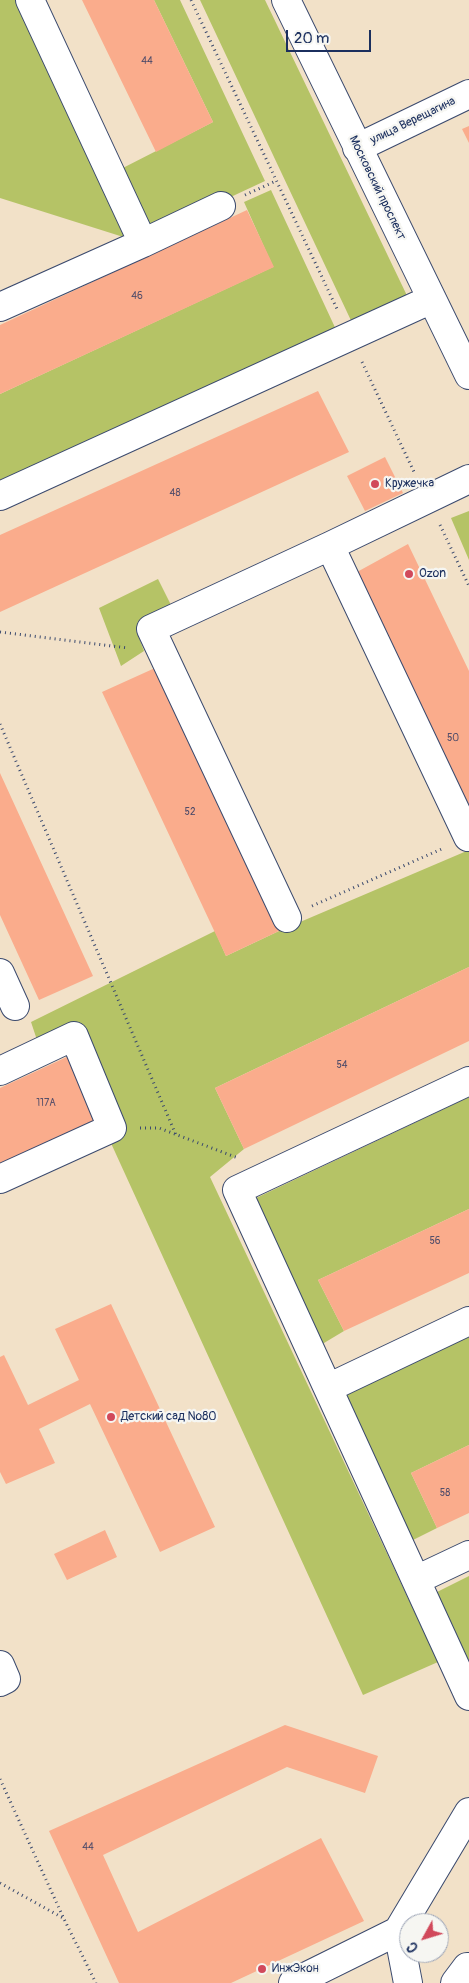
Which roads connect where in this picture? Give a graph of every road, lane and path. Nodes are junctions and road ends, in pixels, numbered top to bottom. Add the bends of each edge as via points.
1 (30, 0) edge
2 (191, 0) edge
3 (286, 0) edge
4 (469, 94) edge
5 (357, 148) junction
6 (221, 206) dead end
7 (143, 242) junction
8 (432, 299) junction
9 (0, 307) edge
10 (350, 336) junction
11 (469, 375) edge
12 (469, 479) edge
13 (0, 496) edge
14 (428, 499) junction
15 (330, 546) junction
16 (469, 586) edge
17 (0, 632) edge
18 (161, 652) junction
19 (0, 724) edge
20 (468, 837) edge
21 (287, 918) joint
22 (0, 973) edge
23 (15, 1006) dead end
24 (0, 1071) edge
25 (469, 1081) edge
26 (112, 1128) junction
27 (176, 1134) junction
28 (277, 1172) junction
29 (0, 1180) edge
30 (469, 1321) edge
31 (328, 1388) junction
32 (469, 1555) edge
33 (416, 1580) junction
34 (0, 1665) edge
35 (0, 1682) edge
36 (469, 1696) edge
37 (0, 1779) edge
38 (469, 1812) edge
39 (0, 1883) edge
40 (64, 1919) junction
41 (398, 1931) junction
42 (469, 1968) edge
43 (96, 1983) edge
44 (292, 1983) edge
45 (408, 1983) edge
46 (455, 1983) edge

1 - 7 street
2 - 10 path
3 - 5 street, Московский проспект
4 - 5 street, улица Верещагина
5 - 8 street, Московский проспект
6 - 7 street
7 - 9 street
8 - 10 street
8 - 11 street, Московский проспект
10 - 13 street
10 - 14 path
12 - 14 street
14 - 15 street
14 - 16 path
15 - 18 street via 151,629
15 - 20 street
17 - 18 path
18 - 21 street
19 - 27 path
20 - 21 path
22 - 23 street
24 - 26 street via 74,1036
25 - 28 street
26 - 27 path via 159,1128
26 - 29 street
27 - 28 path
28 - 31 street via 237,1190
30 - 31 street
31 - 33 street
32 - 33 street
33 - 36 street
34 - 35 street via 6,1679
37 - 40 path
38 - 41 street
39 - 40 path
40 - 43 path
41 - 44 street
41 - 45 street
42 - 46 street

